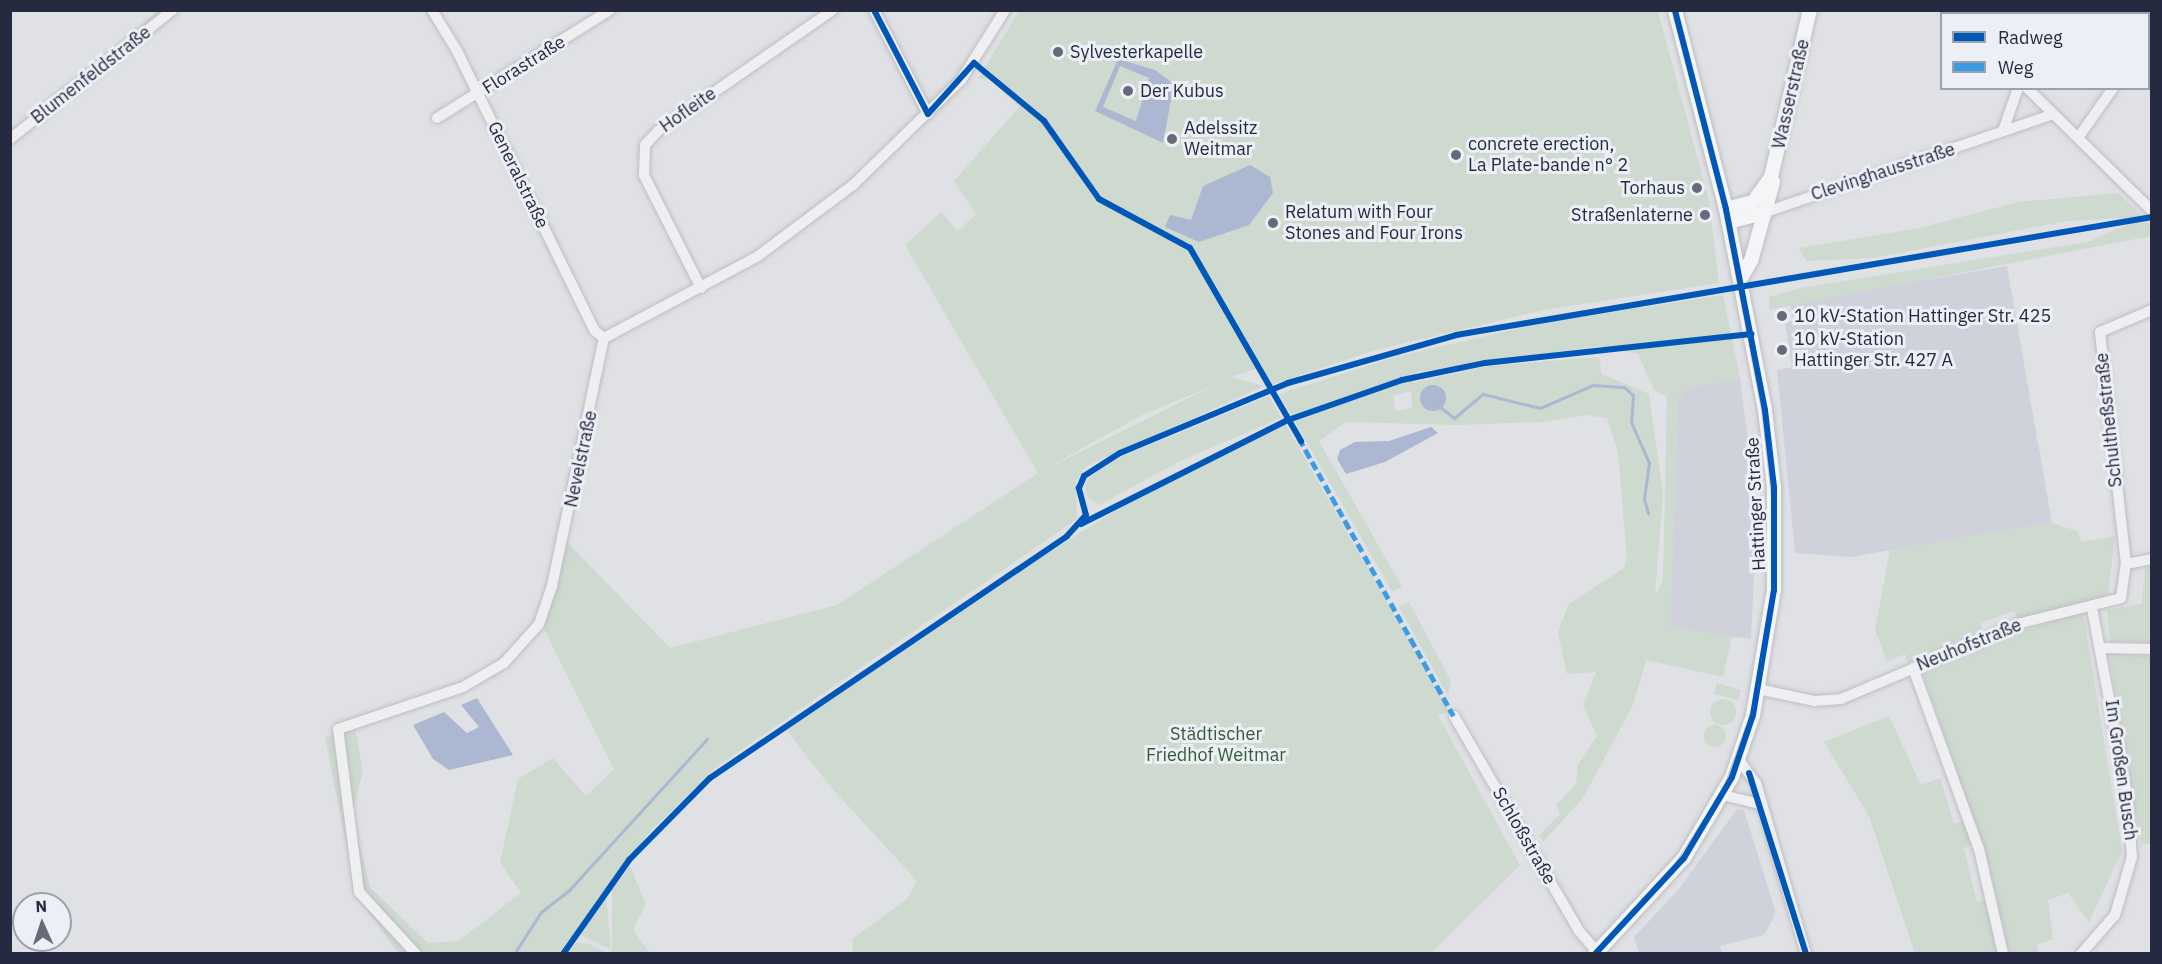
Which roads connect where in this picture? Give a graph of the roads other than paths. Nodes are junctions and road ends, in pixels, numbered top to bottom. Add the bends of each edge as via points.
1 (172, 10) edge
2 (432, 10) edge
3 (610, 10) edge
4 (833, 10) edge
5 (874, 10) edge
6 (1005, 10) edge
7 (1675, 10) edge
8 (1810, 10) edge
9 (2017, 90) edge
10 (2029, 90) edge
11 (2112, 90) edge
12 (478, 93) junction
13 (928, 114) junction
14 (2053, 114) junction
15 (437, 118) dead end
16 (2003, 131) junction
17 (2078, 138) junction
18 (10, 139) edge
19 (1771, 177) junction
20 (2151, 211) edge
21 (1763, 213) junction
22 (1727, 216) junction
23 (1741, 278) junction
24 (700, 288) junction
25 (2151, 310) edge
26 (604, 338) junction
27 (2151, 559) edge
28 (2126, 564) junction
29 (2092, 608) junction
30 (2102, 648) junction
31 (2151, 649) edge
32 (1913, 668) junction
33 (1758, 689) junction
34 (1454, 716) dead end
35 (1739, 760) junction
36 (1723, 795) junction
37 (1759, 804) junction
38 (1597, 953) edge
39 (416, 954) edge
40 (1806, 954) edge
41 (2003, 954) edge
42 (2081, 954) edge

1 - 18 street, Blumenfeldstraße
2 - 12 street, Generalstraße
3 - 12 street, Florastraße
4 - 24 street, Hofleite via 658,130 645,145 644,175
5 - 13 street
6 - 13 street via 974,63
7 - 22 main road, Hattinger Straße
8 - 19 main road, Wasserstraße
9 - 16 street
10 - 14 street
11 - 17 street
12 - 15 street, Florastraße
12 - 26 street, Generalstraße via 582,306
13 - 24 street via 796,231
14 - 16 street, Clevinghausstraße
14 - 17 street
16 - 21 street, Clevinghausstraße
17 - 20 street
19 - 21 main road, Wasserstraße via 1774,184
19 - 22 main road, Wasserstraße via 1753,202
21 - 22 main road
21 - 23 main road, Wasserstraße
22 - 23 main road, Hattinger Straße
23 - 33 main road, Hattinger Straße via 1771,452 1776,526 1774,590
24 - 26 street
25 - 28 street, Schultheßstraße via 2100,332
26 - 39 street, Nevelstraße via 552,586 539,624 504,663 463,687 338,729 359,892
27 - 28 street
28 - 29 street, Neuhofstraße via 2124,595
29 - 30 street, Im Großen Busch
29 - 32 street, Neuhofstraße via 2020,623
30 - 31 street
30 - 42 street, Im Großen Busch via 2132,857 2115,915
32 - 33 street, Neuhofstraße via 1827,702
32 - 41 street via 1979,849
33 - 35 main road, Hattinger Straße
34 - 38 street, Schloßstraße via 1583,937
35 - 36 main road, Hattinger Straße
35 - 37 street via 1756,783
36 - 37 street via 1746,796
36 - 38 main road, Hattinger Straße via 1684,858
37 - 40 street

